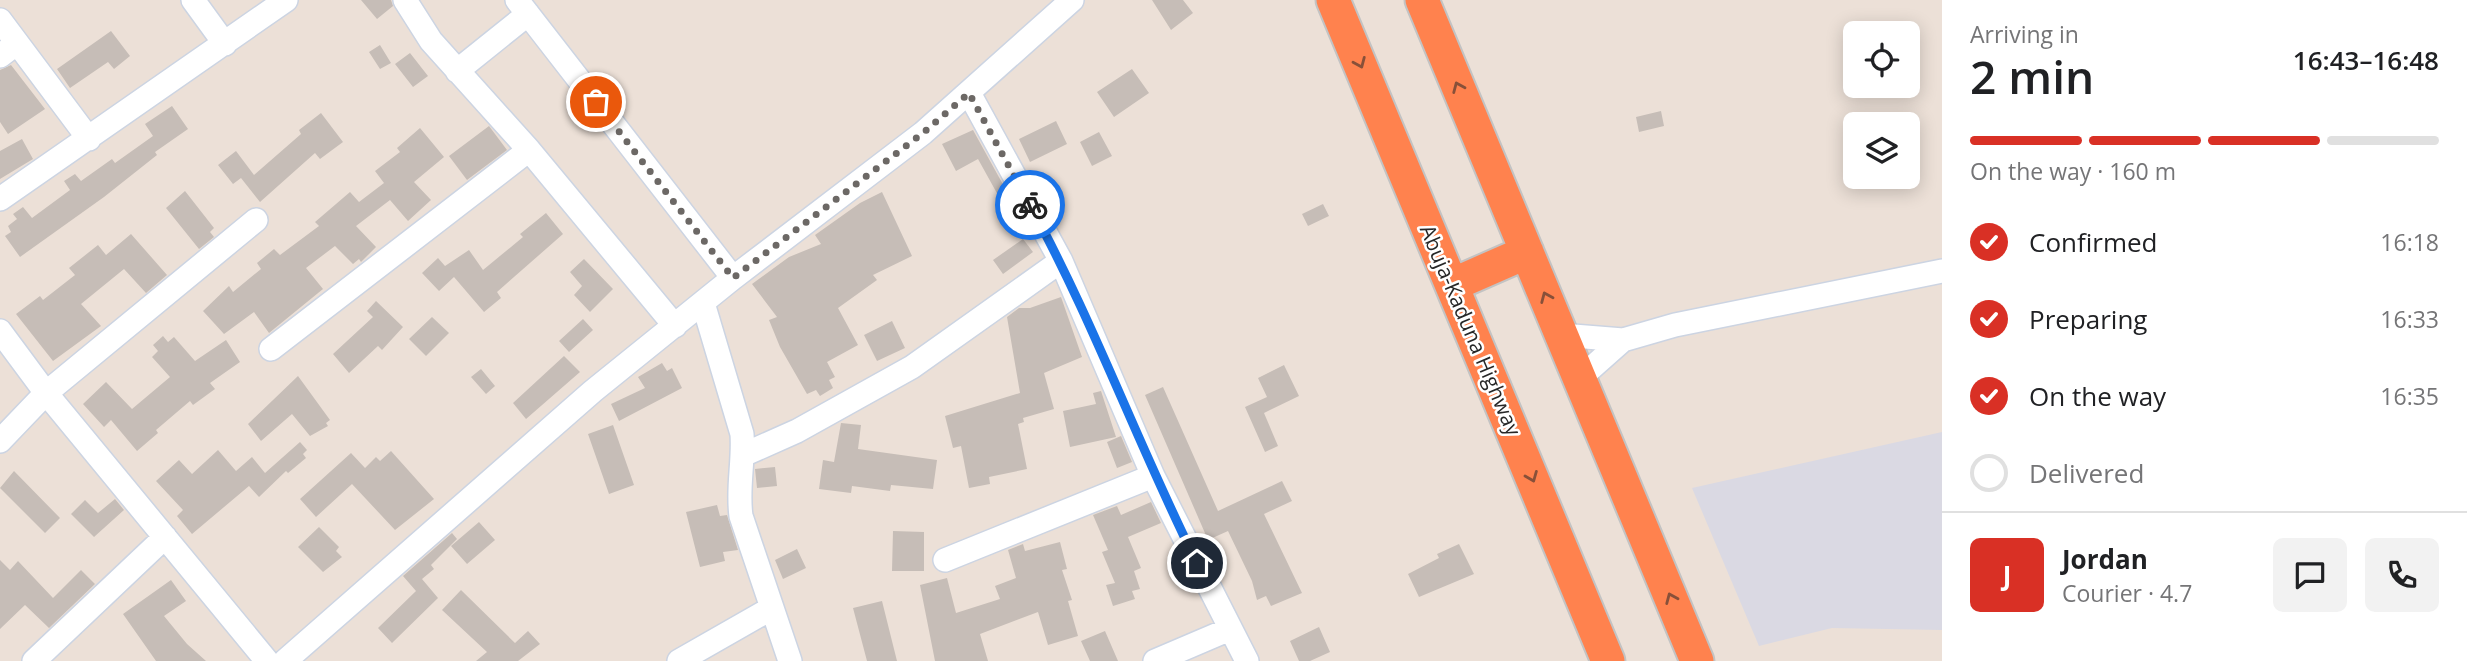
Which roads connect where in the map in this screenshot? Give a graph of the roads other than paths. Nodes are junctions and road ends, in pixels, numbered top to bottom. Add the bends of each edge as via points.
1 (193, 0) edge
2 (286, 0) edge
3 (405, 0) edge
4 (1072, 0) edge
5 (1333, 0) edge
6 (1422, 0) edge
7 (522, 7) edge
8 (0, 20) edge
9 (225, 44) junction
10 (9, 49) edge
11 (457, 71) junction
12 (969, 93) junction
13 (89, 139) junction
14 (529, 150) junction
15 (0, 199) edge
16 (256, 220) dead end
17 (1527, 251) junction
18 (1942, 253) edge
19 (1061, 261) junction
20 (1942, 271) edge
21 (733, 278) junction
22 (1894, 281) junction
23 (1452, 285) junction
24 (703, 303) junction
25 (675, 326) junction
26 (0, 331) edge
27 (1561, 335) junction
28 (1623, 340) junction
29 (271, 349) dead end
30 (1579, 379) junction
31 (46, 394) junction
32 (0, 441) edge
33 (743, 455) junction
34 (1153, 476) junction
35 (165, 537) junction
36 (945, 561) dead end
37 (772, 608) junction
38 (1230, 628) junction
39 (34, 661) edge
40 (267, 661) edge
41 (285, 661) edge
42 (679, 661) edge
43 (790, 661) edge
44 (1155, 661) edge
45 (1247, 661) edge
46 (1608, 661) edge
47 (1697, 661) edge

1 - 9 street
2 - 9 street
3 - 11 street
4 - 12 street
5 -> 23 highway, Abuja-Kaduna Highway
17 -> 6 highway
7 - 11 street
7 - 21 street
8 - 10 street
9 - 13 street
10 - 13 street
11 - 14 street
12 - 19 street
12 - 21 street
13 - 15 street
14 - 25 street
14 - 29 street
16 - 31 street
17 - 23 highway
27 -> 17 highway
18 - 22 street
19 - 33 street via 912,368
19 - 34 street
20 - 22 street
21 - 24 street
22 - 28 street via 1675,325
23 -> 46 highway, Abuja-Kaduna Highway
24 - 25 street
24 - 33 street via 742,434
25 - 41 street via 593,391
26 - 31 street
27 - 28 street
27 - 30 highway
28 - 30 street
47 -> 30 highway
31 - 32 street
31 - 35 street
33 - 37 street via 738,495 741,516
34 - 36 street
34 - 38 street
35 - 39 street
35 - 40 street
37 - 42 street
37 - 43 street
38 - 44 street
38 - 45 street

